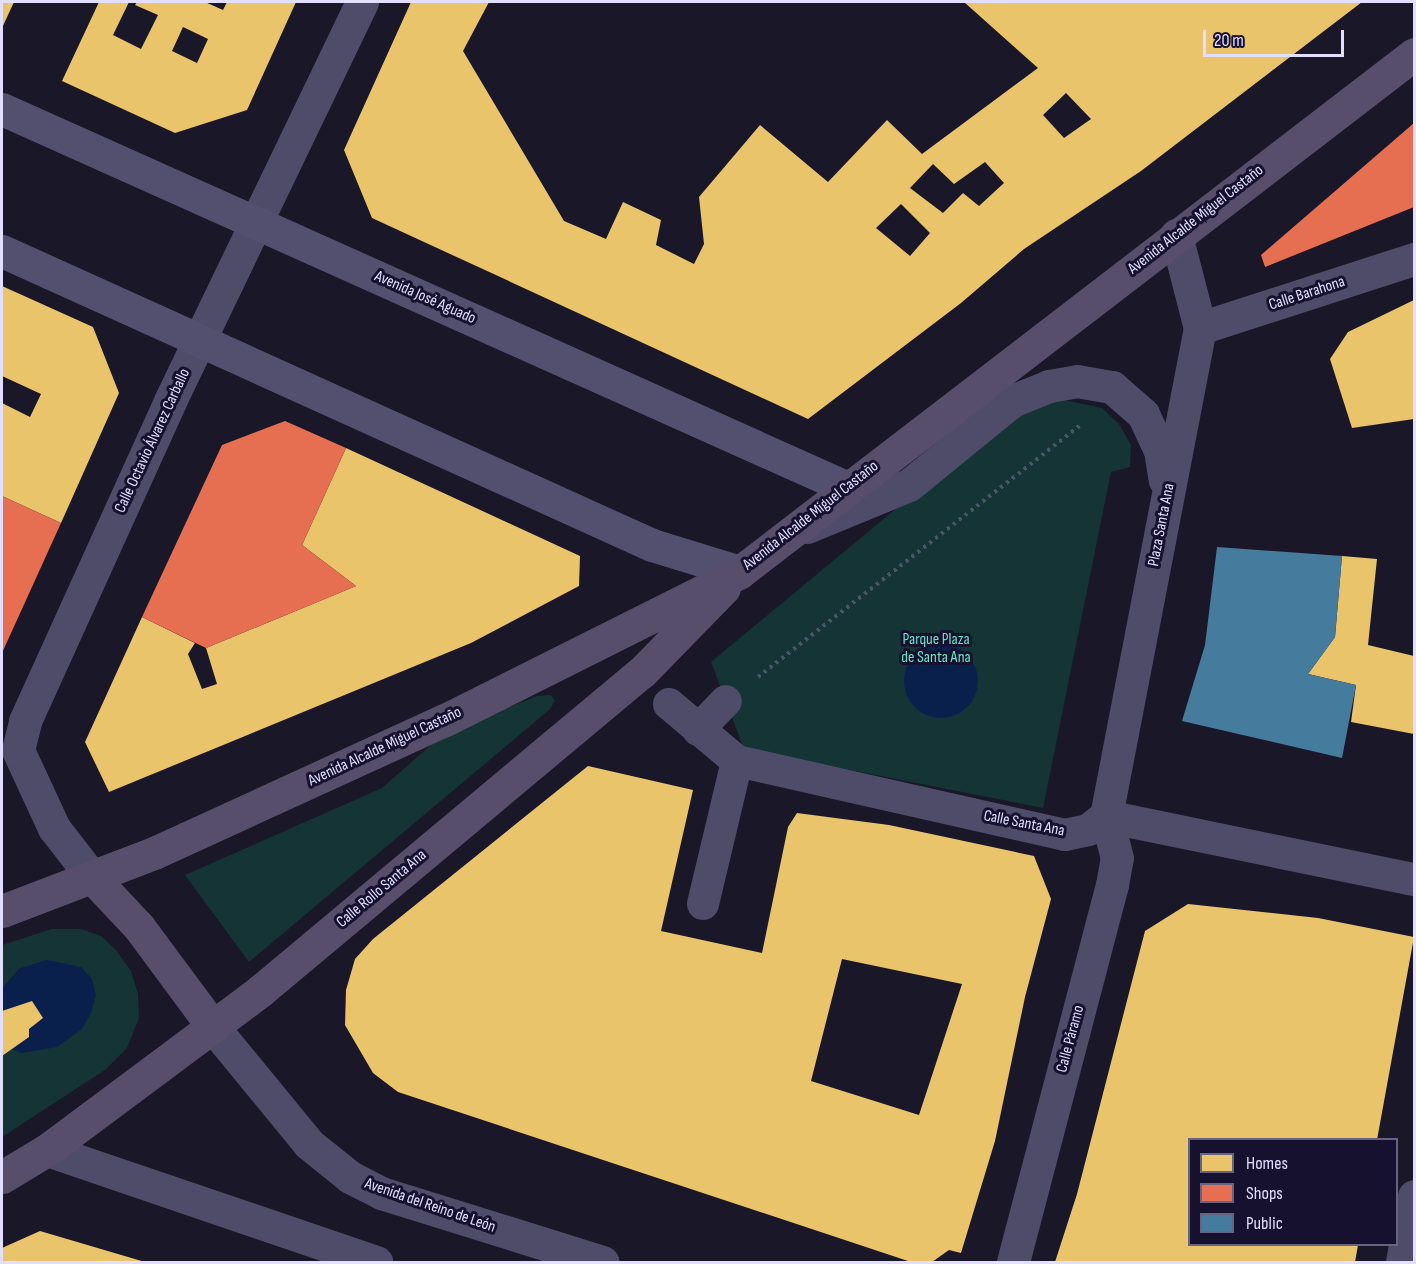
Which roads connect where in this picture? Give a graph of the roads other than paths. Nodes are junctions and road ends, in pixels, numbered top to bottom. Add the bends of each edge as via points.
1 (362, 2) edge
2 (1414, 54) edge
3 (2, 109) edge
4 (258, 225) junction
5 (1176, 235) junction
6 (2, 251) edge
7 (1414, 260) edge
8 (1200, 328) junction
9 (200, 342) junction
10 (848, 488) junction
11 (1167, 496) junction
12 (786, 536) junction
13 (740, 572) junction
14 (726, 701) road end
15 (669, 704) dead end
16 (13, 730) edge
17 (698, 730) junction
18 (737, 761) junction
19 (1107, 816) junction
20 (92, 877) junction
21 (1414, 879) edge
22 (703, 904) dead end
23 (2, 911) edge
24 (213, 1027) junction
25 (47, 1150) junction
26 (2, 1176) edge
27 (1414, 1196) edge
28 (376, 1263) edge
29 (603, 1263) edge
30 (1013, 1263) edge
31 (1402, 1263) edge

1 - 4 street, Calle Octavio Álvarez Carballo
2 - 5 main road, Avenida Alcalde Miguel Castaño
3 - 4 main road, Avenida José Aguado
4 - 9 street, Calle Octavio Álvarez Carballo
4 - 10 main road, Avenida José Aguado
5 - 8 street, Plaza Santa Ana
5 - 10 main road, Avenida Alcalde Miguel Castaño
6 - 9 main road
7 - 8 street, Calle Barahona
8 - 11 street, Plaza Santa Ana
9 - 13 main road via 652,545
9 - 16 street, Calle Octavio Álvarez Carballo
10 - 12 main road, Avenida Alcalde Miguel Castaño
11 - 12 street via 1160,450 1143,414 1112,387 1077,381 1049,386 1012,401 909,485
11 - 19 street, Plaza Santa Ana
12 - 13 main road, Avenida Alcalde Miguel Castaño
13 - 20 main road, Avenida Alcalde Miguel Castaño via 445,720 154,853
13 - 24 main road, Calle Rollo Santa Ana via 642,672
14 - 17 street
15 - 17 street, Calle Santa Ana
16 - 20 street, Calle Octavio Álvarez Carballo via 18,750 54,828
17 - 18 street, Calle Santa Ana
18 - 19 street, Calle Santa Ana via 1065,835 1088,830
18 - 22 street
19 - 21 street
19 - 30 street, Calle Páramo via 1117,858 1112,885
20 - 23 main road, Avenida Alcalde Miguel Castaño
20 - 24 main road via 139,927
24 - 25 main road, Calle Rollo Santa Ana
24 - 29 street, Avenida del Reino de León via 309,1144 350,1177 381,1193
25 - 26 main road, Calle Rollo Santa Ana
25 - 28 street
27 - 31 street

